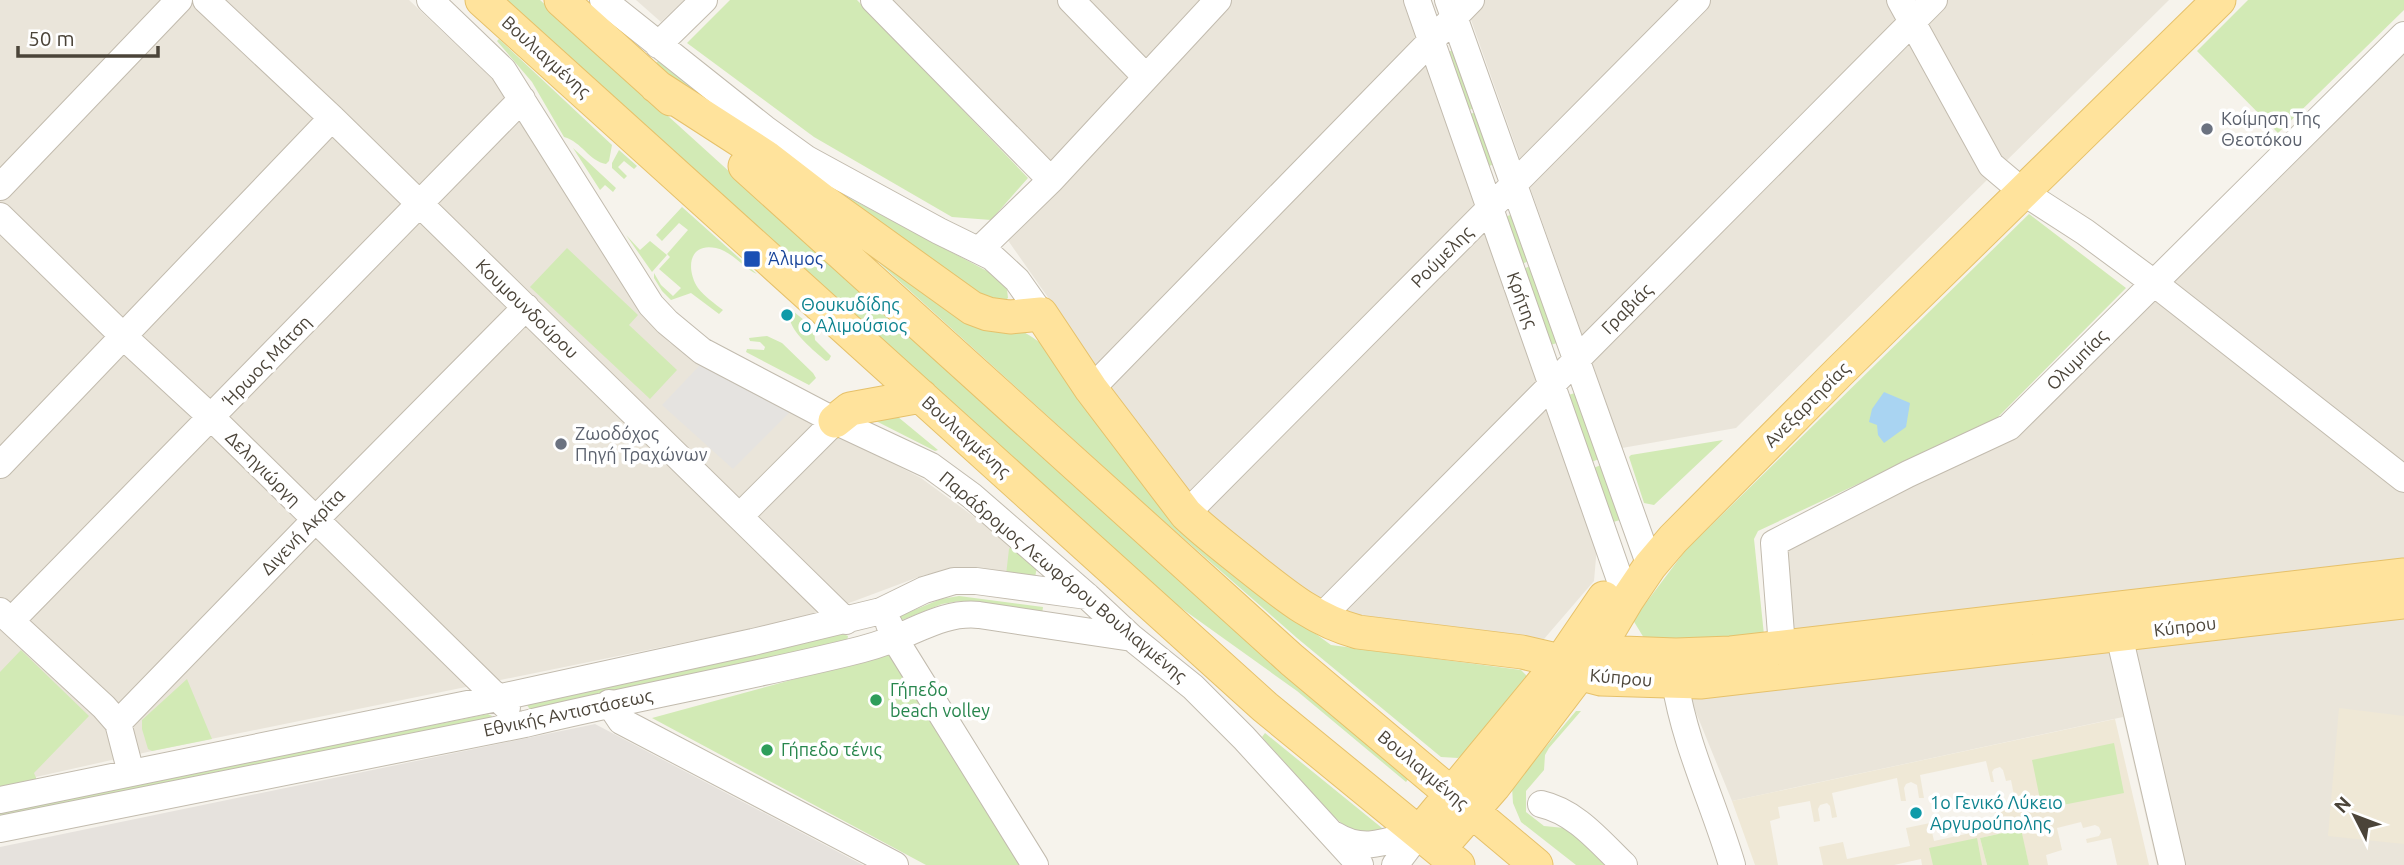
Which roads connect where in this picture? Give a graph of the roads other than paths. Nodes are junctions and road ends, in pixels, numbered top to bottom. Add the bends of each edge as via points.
1 (179, 0) edge
2 (206, 0) edge
3 (430, 0) edge
4 (482, 0) edge
5 (561, 0) edge
6 (603, 0) edge
7 (704, 0) edge
8 (874, 0) edge
9 (1071, 0) edge
10 (1218, 0) edge
11 (1417, 0) edge
12 (1698, 0) edge
13 (1934, 0) edge
14 (2195, 0) edge
15 (2219, 0) edge
16 (1458, 6) edge
17 (1906, 11) edge
18 (2404, 35) edge
19 (1432, 41) junction
20 (658, 45) junction
21 (1146, 77) junction
22 (656, 86) junction
23 (522, 99) junction
24 (332, 118) junction
25 (1051, 180) junction
26 (1514, 184) junction
27 (0, 187) edge
28 (2017, 188) junction
29 (420, 204) junction
30 (1490, 208) junction
31 (0, 216) edge
32 (979, 250) junction
33 (2154, 283) junction
34 (526, 307) junction
35 (1041, 314) junction
36 (123, 336) junction
37 (1576, 360) junction
38 (1552, 385) junction
39 (1091, 389) junction
40 (921, 396) junction
41 (212, 418) junction
42 (835, 421) junction
43 (0, 465) edge
44 (2404, 479) edge
45 (1186, 514) junction
46 (740, 516) junction
47 (315, 520) junction
48 (1646, 556) junction
49 (2404, 575) edge
50 (1623, 589) junction
51 (1087, 596) junction
52 (2404, 602) edge
53 (881, 611) junction
54 (5, 616) edge
55 (1319, 619) junction
56 (846, 621) junction
57 (2119, 635) junction
58 (895, 638) junction
59 (1132, 638) junction
60 (1782, 647) junction
61 (1578, 662) junction
62 (1675, 682) junction
63 (497, 698) junction
64 (609, 703) junction
65 (118, 723) junction
66 (524, 724) junction
67 (131, 773) junction
68 (0, 800) edge
69 (1462, 803) junction
70 (1541, 804) dead end
71 (0, 829) edge
72 (1327, 830) junction
73 (1436, 853) edge
74 (895, 865) edge
75 (1035, 865) edge
76 (1360, 865) edge
77 (1395, 865) edge
78 (1536, 865) edge
79 (1625, 865) edge
80 (1732, 865) edge
81 (2172, 865) edge

1 - 27 street
2 - 24 street, Κουμουνδούρου
3 - 23 street, Παράδρομος Λεωφόρου Βουλιαγμένης via 503,70
4 - 40 main road, Βουλιαγμένης
5 - 22 main road, Βουλιαγμένης
6 - 20 street
7 - 20 street
8 - 25 street
9 - 21 street
10 - 21 street
11 - 19 street, Κρήτης
12 - 26 street, Ρούμελης
13 - 17 street, Γραβιάς
14 - 28 main road, Ανεξαρτησίας
15 - 28 main road, Ανεξαρτησίας
16 - 19 street
16 - 26 street, Κρήτης
17 - 28 street via 1991,165
17 - 37 street, Γραβιάς
18 - 33 street, Ολυμπίας
19 - 30 street, Κρήτης
19 - 39 street
20 - 32 street via 807,159
21 - 25 street
22 - 35 main road via 766,157 972,308 1010,317
22 - 69 main road, Βουλιαγμένης via 1292,660
23 - 29 street, Ήρωος Μάτση
23 - 42 street, Παράδρομος Λεωφόρου Βουλιαγμένης via 651,305 667,322 702,351
24 - 29 street, Κουμουνδούρου
24 - 36 street
25 - 32 street
26 - 30 street, Ρούμελης
26 - 37 street, Κρήτης
28 - 33 street
28 - 48 main road, Ανεξαρτησίας via 1673,539
29 - 34 street, Κουμουνδούρου
29 - 41 street, Ήρωος Μάτση
30 - 38 street, Κρήτης
30 - 45 street, Ρούμελης
31 - 36 street, Δεληγιώργη
32 - 35 street via 1006,268
33 - 44 street
33 - 60 street, Ολυμπίας via 2009,427 1774,542
34 - 46 street, Κουμουνδούρου
34 - 47 street, Διγενή Ακρίτα
35 - 39 main road
36 - 41 street, Δεληγιώργη
36 - 43 street
37 - 38 street, Γραβιάς
37 - 48 street, Κρήτης
38 - 50 street, Κρήτης
38 - 55 street, Γραβιάς
39 - 45 main road
40 - 42 main road via 850,409
40 - 73 main road, Βουλιαγμένης via 1265,707
41 - 47 street, Δεληγιώργη
41 - 54 street, Ήρωος Μάτση
42 - 46 street
42 - 51 street, Παράδρομος Λεωφόρου Βουλιαγμένης via 931,466
45 - 55 main road
46 - 56 street, Κουμουνδούρου
47 - 63 street, Δεληγιώργη
47 - 65 street, Διγενή Ακρίτα
48 - 50 main road, Ανεξαρτησίας
49 - 60 main road, Κύπρου
50 - 61 main road, Ανεξαρτησίας
51 - 53 street, Εθνικής Αντιστάσεως via 964,580 924,590
51 - 59 street, Παράδρομος Λεωφόρου Βουλιαγμένης
52 - 57 main road, Κύπρου
53 - 56 street, Εθνικής Αντιστάσεως
53 - 58 street
54 - 65 street
55 - 61 main road via 1358,632
56 - 63 street, Εθνικής Αντιστάσεως
57 - 62 main road, Κύπρου via 1732,680
57 - 81 street
58 - 59 street, Εθνικής Αντιστάσεως via 934,621 968,614
58 - 64 street, Εθνικής Αντιστάσεως via 837,655
58 - 75 street
59 - 72 street, Παράδρομος Λεωφόρου Βουλιαγμένης via 1193,687
60 - 61 main road, Κύπρου
61 - 62 main road, Κύπρου via 1601,679
61 - 69 main road, Ανεξαρτησίας
62 - 80 street via 1692,749
63 - 66 street, Δεληγιώργη
63 - 67 street, Εθνικής Αντιστάσεως
64 - 66 street, Εθνικής Αντιστάσεως
64 - 74 street via 621,721
65 - 67 street
66 - 71 street, Εθνικής Αντιστάσεως
67 - 68 street, Εθνικής Αντιστάσεως
69 - 73 main road, Ανεξαρτησίας
69 - 78 main road, Βουλιαγμένης
70 - 79 street via 1570,815
72 - 73 street via 1348,843
72 - 76 street, Παράδρομος Λεωφόρου Βουλιαγμένης
73 - 77 street

